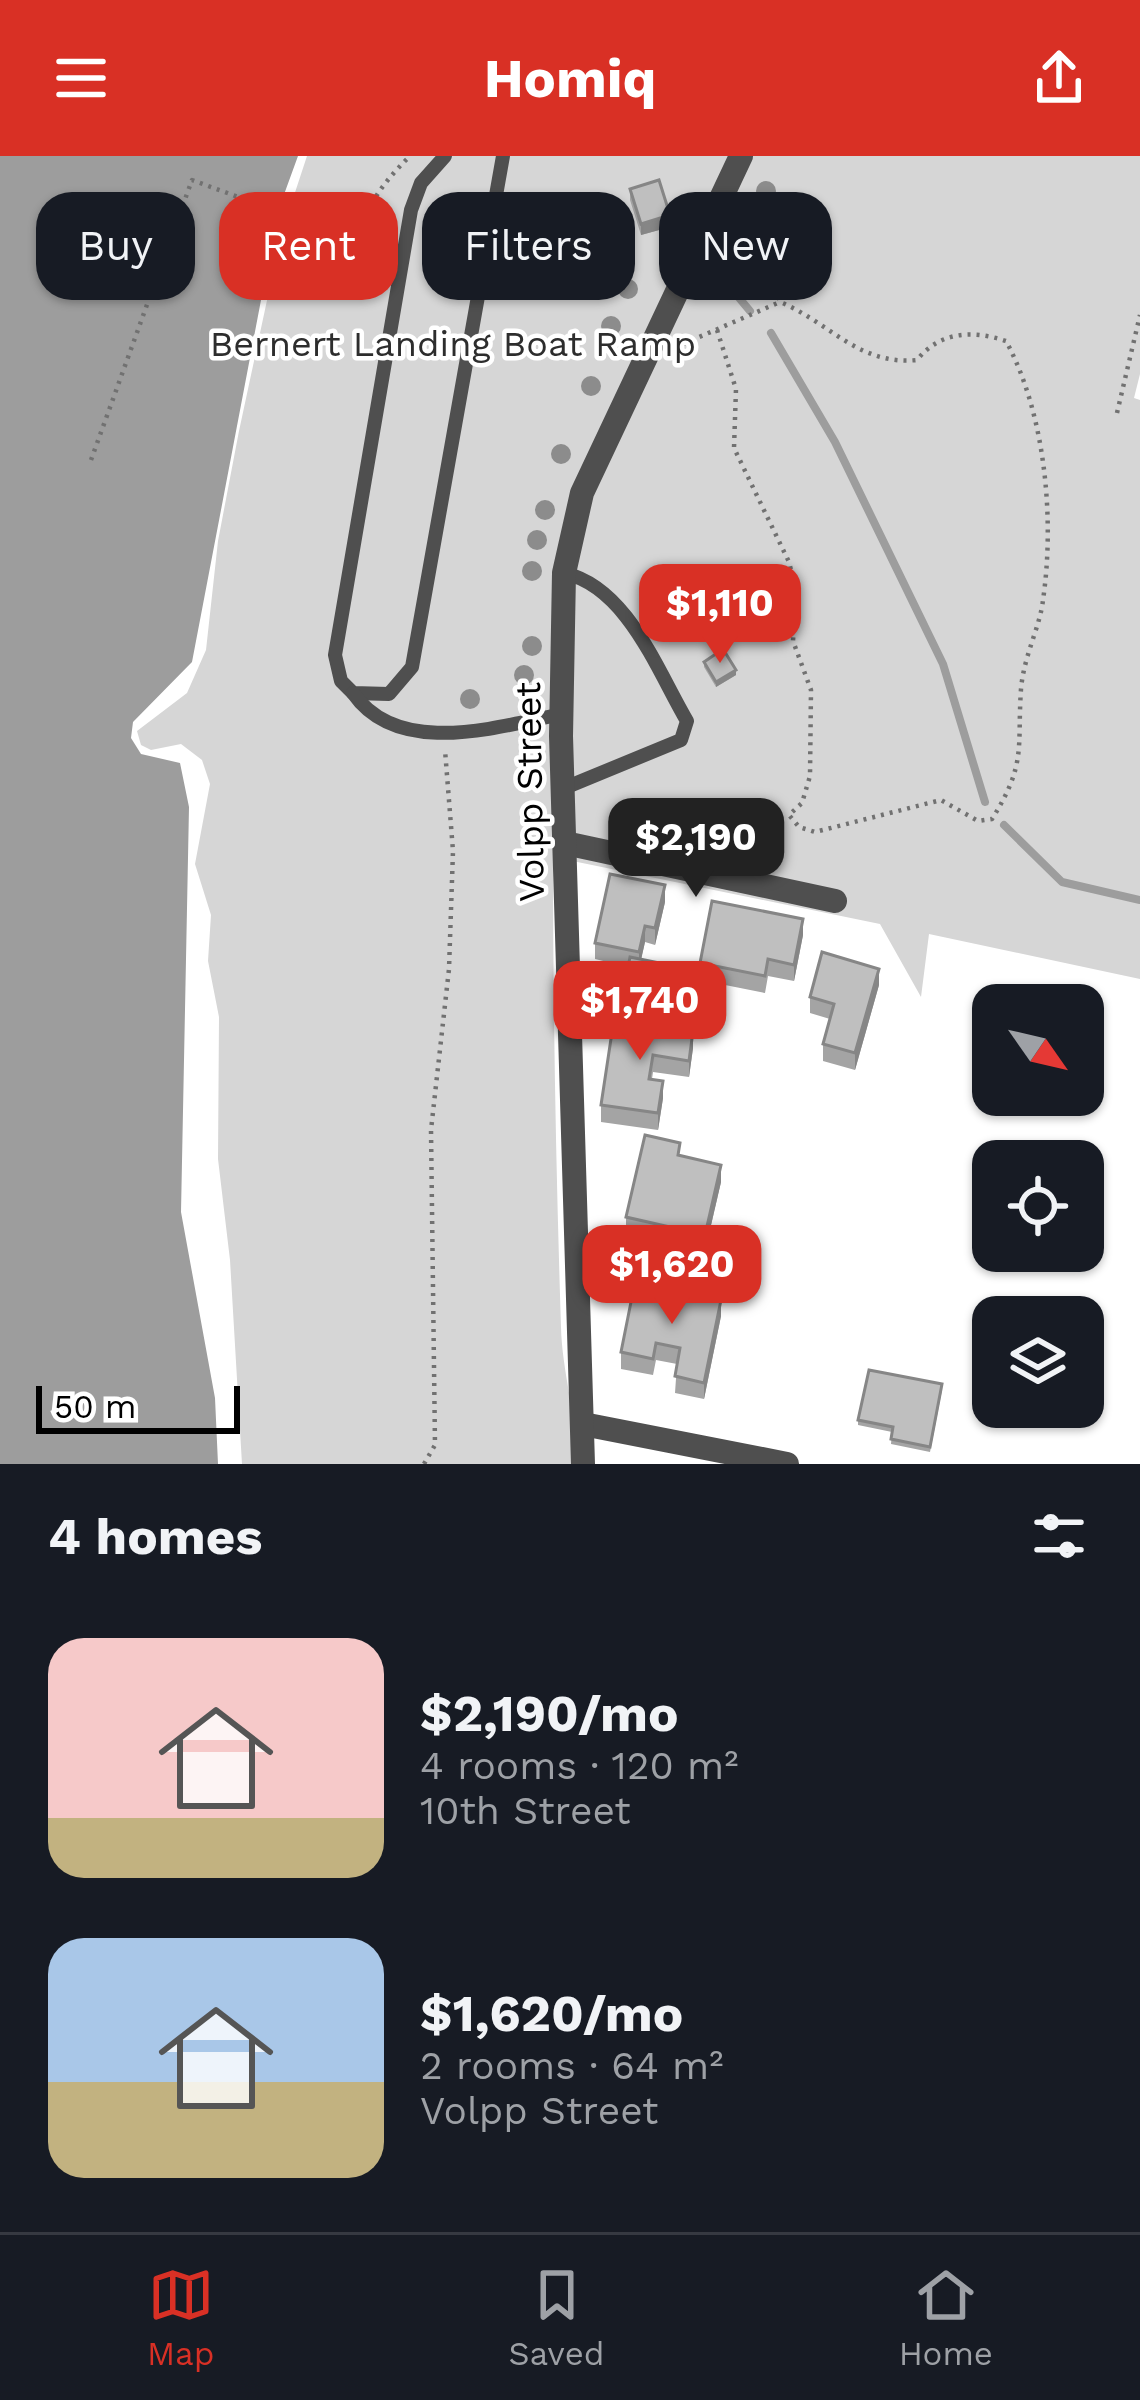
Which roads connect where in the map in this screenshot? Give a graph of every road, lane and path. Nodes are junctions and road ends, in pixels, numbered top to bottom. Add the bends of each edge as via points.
1 (410, 156) edge
2 (445, 156) edge
3 (502, 156) edge
4 (741, 156) edge
5 (222, 192) edge
6 (376, 192) edge
7 (387, 300) edge
8 (780, 302) joint
9 (395, 303) junction
10 (1140, 315) edge
11 (717, 330) junction
12 (673, 350) dead end
13 (1117, 413) dead end
14 (91, 460) dead end
15 (564, 573) junction
16 (353, 693) junction
17 (562, 714) junction
18 (444, 732) junction
19 (562, 790) junction
20 (565, 843) junction
21 (835, 902) dead end
22 (583, 1424) junction
23 (424, 1464) edge
24 (583, 1464) edge
25 (788, 1464) edge

1 - 6 path
2 - 9 lane via 421,182 411,210
3 - 16 lane via 412,667 389,694
4 - 15 street, Volpp Street via 582,494
5 - 14 path via 192,181
7 - 9 path
8 - 11 path
8 - 11 path via 858,353 898,362 917,360 949,336 1006,341 1024,381 1046,464 1043,603 1021,692 1022,753 992,818 977,821 941,800 815,832 789,815 810,776 811,690 793,641 789,562 734,448 736,389
9 - 16 lane via 335,655
10 - 13 path
11 - 12 path
15 - 17 street, Volpp Street
15 - 19 lane via 611,597 687,721 680,740
16 - 18 lane via 388,726
17 - 18 lane
17 - 19 street, Volpp Street
18 - 23 path via 453,851 431,1130 435,1445
19 - 20 street, Volpp Street
20 - 21 street
20 - 22 street, Volpp Street
22 - 24 street, Volpp Street
22 - 25 street

